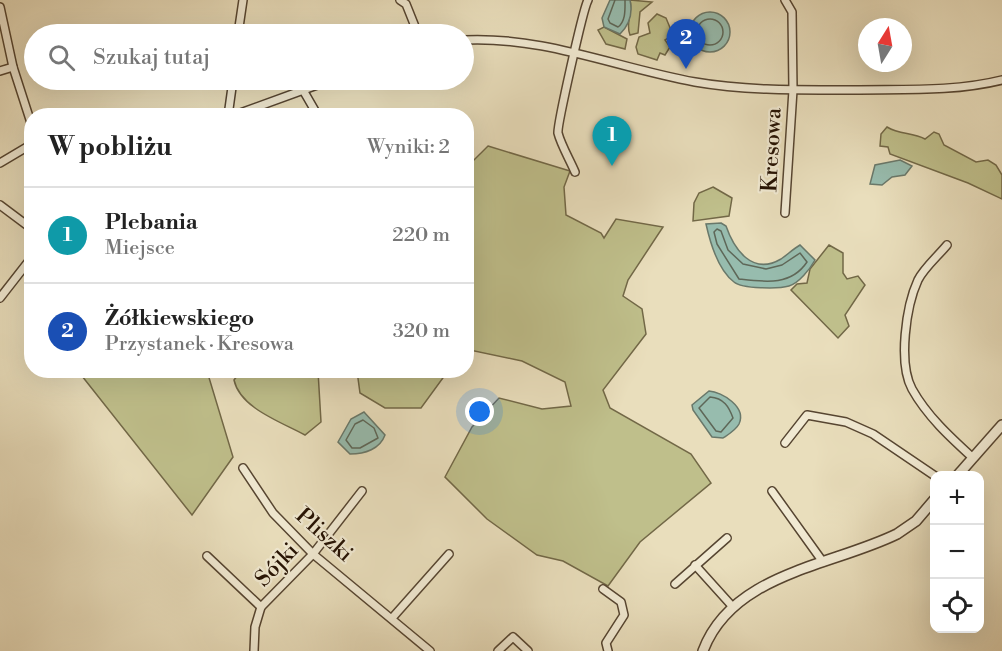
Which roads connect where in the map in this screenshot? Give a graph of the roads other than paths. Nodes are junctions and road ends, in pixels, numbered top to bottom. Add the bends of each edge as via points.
1 (243, 0) edge
2 (399, 0) edge
3 (588, 0) edge
4 (785, 0) edge
5 (0, 7) edge
6 (239, 24) edge
7 (414, 24) edge
8 (474, 39) edge
9 (574, 51) junction
10 (13, 67) junction
11 (0, 71) edge
12 (1002, 80) edge
13 (232, 90) edge
14 (303, 90) joint
15 (793, 90) junction
16 (26, 108) edge
17 (231, 108) edge
18 (252, 108) edge
19 (312, 108) edge
20 (24, 149) edge
21 (0, 163) edge
22 (575, 172) dead end
23 (0, 205) edge
24 (785, 213) dead end
25 (24, 223) edge
26 (948, 245) dead end
27 (24, 267) edge
28 (0, 298) edge
29 (1002, 425) edge
30 (785, 443) dead end
31 (973, 458) junction
32 (243, 468) dead end
33 (961, 471) edge
34 (930, 473) edge
35 (362, 490) dead end
36 (772, 491) dead end
37 (930, 505) edge
38 (727, 538) dead end
39 (313, 554) junction
40 (449, 554) dead end
41 (207, 556) dead end
42 (823, 562) junction
43 (695, 565) junction
44 (675, 584) dead end
45 (603, 589) dead end
46 (732, 606) junction
47 (261, 607) junction
48 (393, 617) junction
49 (254, 651) edge
50 (430, 651) edge
51 (498, 651) edge
52 (528, 651) edge
53 (608, 651) edge
54 (703, 651) edge

1 - 6 street
2 - 7 street via 406,4
3 - 9 street
4 - 15 street, Kresowa via 792,12
5 - 10 street
8 - 9 street, Kresowa via 492,38
9 - 15 street, Kresowa via 693,82
9 - 22 street via 558,131
10 - 11 street
10 - 16 street
12 - 15 street, Kresowa via 954,88
13 - 17 street
14 - 18 street
14 - 19 street
15 - 24 street, Kresowa
20 - 21 street
23 - 25 street
26 - 31 street via 919,278 908,306 904,344 911,387 939,426
27 - 28 street
29 - 31 street
30 - 34 street via 807,415 846,422 873,434
31 - 33 street
32 - 39 street, Pliszki via 273,513
35 - 39 street, Sójki
36 - 42 street
37 - 42 street via 897,534
38 - 43 street
39 - 47 street, Sójki
39 - 48 street, Pliszki
40 - 48 street
41 - 47 street, Sójki
42 - 46 street via 753,591
43 - 44 street
43 - 46 street
45 - 53 street via 621,602 624,615 606,642
46 - 54 street
47 - 49 street, Sójki
48 - 50 street, Pliszki
51 - 52 street via 513,637

